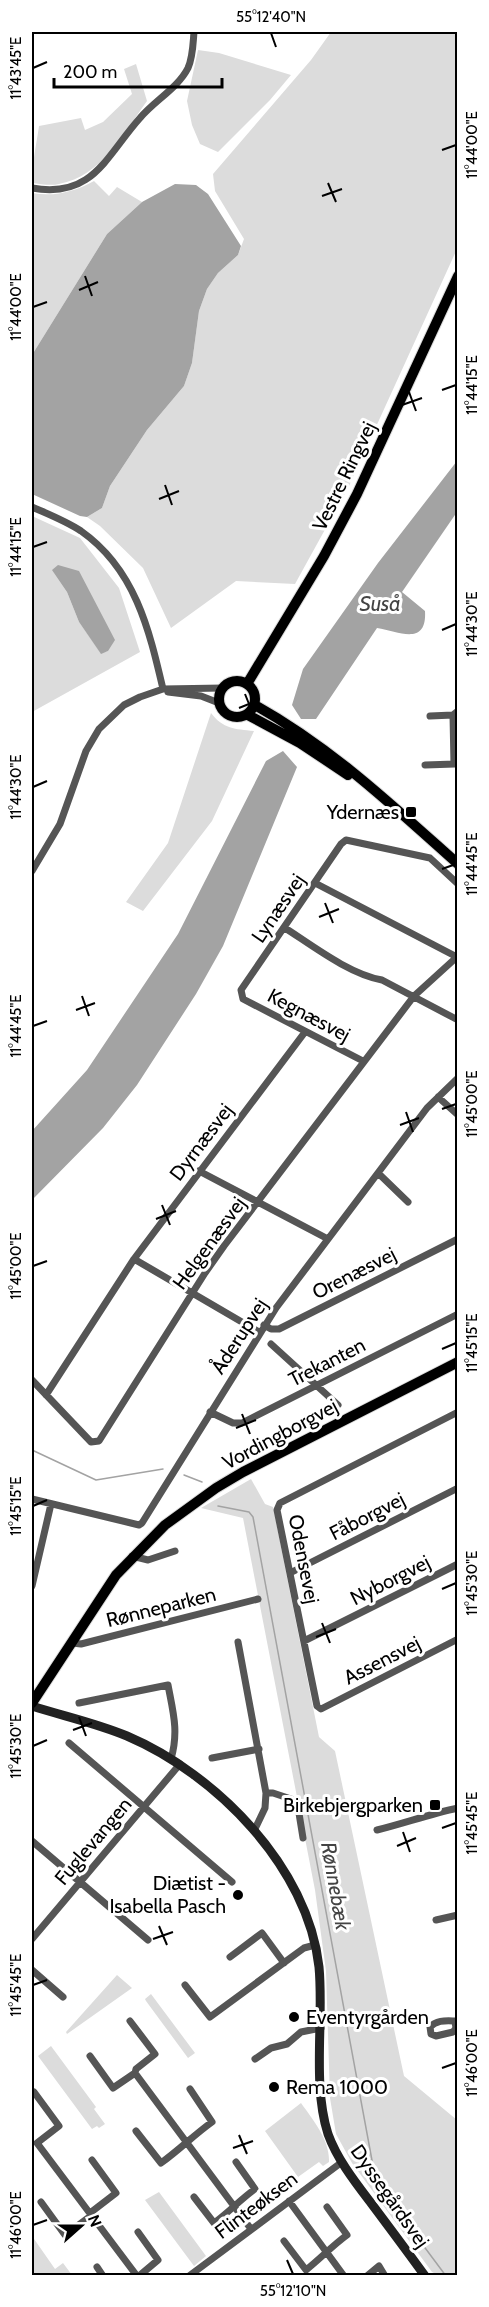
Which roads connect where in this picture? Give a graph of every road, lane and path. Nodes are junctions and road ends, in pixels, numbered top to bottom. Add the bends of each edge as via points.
1 (194, 32) edge
2 (32, 188) edge
3 (458, 276) edge
4 (32, 507) edge
5 (247, 684) junction
6 (223, 688) junction
7 (163, 689) junction
8 (219, 703) junction
9 (251, 710) junction
10 (455, 713) edge
11 (430, 716) dead end
12 (456, 764) edge
13 (425, 765) dead end
14 (458, 864) edge
15 (32, 872) edge
16 (315, 883) junction
17 (458, 884) edge
18 (285, 928) junction
19 (457, 956) edge
20 (241, 996) joint
21 (414, 996) junction
22 (458, 1020) edge
23 (305, 1032) junction
24 (363, 1061) junction
25 (458, 1078) edge
26 (438, 1097) junction
27 (458, 1115) edge
28 (199, 1171) junction
29 (378, 1173) junction
30 (408, 1202) dead end
31 (258, 1203) junction
32 (328, 1239) junction
33 (458, 1239) edge
34 (134, 1258) junction
35 (193, 1292) junction
36 (458, 1314) edge
37 (264, 1325) junction
38 (259, 1332) junction
39 (271, 1344) dead end
40 (458, 1362) edge
41 (32, 1380) edge
42 (318, 1386) junction
43 (46, 1395) junction
44 (338, 1405) dead end
45 (210, 1412) junction
46 (458, 1412) edge
47 (458, 1488) edge
48 (32, 1499) edge
49 (51, 1504) junction
50 (175, 1551) dead end
51 (132, 1556) junction
52 (458, 1564) edge
53 (290, 1573) junction
54 (32, 1586) edge
55 (258, 1599) dead end
56 (458, 1640) edge
57 (304, 1641) junction
58 (238, 1642) dead end
59 (72, 1643) junction
60 (80, 1703) dead end
61 (32, 1705) edge
62 (321, 1709) joint
63 (69, 1743) dead end
64 (258, 1749) junction
65 (212, 1758) dead end
66 (171, 1759) junction
67 (180, 1764) junction
68 (266, 1793) junction
69 (144, 1807) junction
70 (458, 1808) edge
71 (377, 1830) dead end
72 (254, 1831) junction
73 (303, 1838) dead end
74 (32, 1841) edge
75 (80, 1882) junction
76 (232, 1882) dead end
77 (458, 1915) edge
78 (435, 1920) dead end
79 (32, 1939) edge
80 (148, 1940) dead end
81 (315, 1945) junction
82 (230, 1957) dead end
83 (284, 1963) junction
84 (32, 1970) edge
85 (185, 1985) dead end
86 (63, 1997) dead end
87 (130, 2021) dead end
88 (321, 2028) junction
89 (90, 2056) dead end
90 (255, 2059) dead end
91 (135, 2073) junction
92 (190, 2090) dead end
93 (34, 2092) dead end
94 (136, 2131) dead end
95 (187, 2142) junction
96 (39, 2145) junction
97 (32, 2150) edge
98 (92, 2160) dead end
99 (236, 2162) dead end
100 (342, 2162) junction
101 (194, 2197) dead end
102 (289, 2201) junction
103 (41, 2202) dead end
104 (234, 2206) junction
105 (327, 2207) dead end
106 (91, 2214) junction
107 (251, 2229) junction
108 (138, 2232) dead end
109 (284, 2241) dead end
110 (327, 2252) junction
111 (97, 2267) dead end
112 (192, 2275) edge
113 (103, 2276) edge
114 (138, 2276) edge
115 (344, 2276) edge
116 (367, 2276) edge
117 (385, 2276) edge
118 (426, 2276) edge

1 - 2 street via 192,57 182,78 139,119 106,163 73,187
3 - 5 main road, Vestre Ringvej via 357,494
4 - 7 street via 80,530 120,569 152,637
5 - 6 main road via 237,681
5 - 9 main road via 255,696
6 - 7 street
6 - 8 main road
7 - 8 street
7 - 15 street via 124,705 99,729 86,751 60,824
8 - 9 main road via 230,717
9 - 14 main road via 328,751
10 - 11 street
10 - 12 street
12 - 13 street
16 - 17 street, Lynæsvej via 346,840 430,858
16 - 18 street, Lynæsvej
16 - 19 street
18 - 20 street, Lynæsvej via 241,990
18 - 21 street via 370,978
19 - 21 street, Helgenæsvej
20 - 23 street, Kegnæsvej
21 - 22 street
21 - 24 street, Helgenæsvej
23 - 24 street, Kegnæsvej
23 - 28 street, Dyrnæsvej
24 - 31 street, Helgenæsvej
25 - 26 street, Åderupvej
26 - 27 street
26 - 29 street, Åderupvej
28 - 31 street
28 - 34 street, Dyrnæsvej
29 - 30 street
29 - 32 street, Åderupvej
31 - 32 street
31 - 35 street, Helgenæsvej
32 - 37 street, Åderupvej
33 - 37 street, Orenæsvej via 279,1329
34 - 35 street
34 - 43 street, Dyrnæsvej
35 - 38 street
35 - 43 street, Helgenæsvej via 99,1441 91,1442
36 - 42 street, Trekanten
37 - 38 street, Åderupvej
38 - 45 street, Åderupvej
39 - 42 street
40 - 51 main road, Vordingborgvej via 216,1488 182,1511
41 - 43 street, Helgenæsvej
42 - 44 street
42 - 45 street, Trekanten via 242,1423
45 - 49 street, Åderupvej via 139,1525
46 - 53 street, Odensevej via 280,1503 277,1510
47 - 53 street, Fåborgvej
48 - 49 street
49 - 54 street
50 - 51 street via 148,1560
51 - 59 main road, Vordingborgvej
52 - 57 street, Nyborgvej
53 - 57 street, Odensevej
55 - 59 street, Rønneparken via 81,1644
56 - 62 street, Assensvej
57 - 62 street, Odensevej via 316,1706
58 - 64 street
59 - 61 main road, Vordingborgvej
60 - 66 street via 168,1684 176,1728
61 - 66 street, Dyssegårdsvej via 107,1728
63 - 69 street
64 - 65 street
64 - 68 street
66 - 67 street, Dyssegårdsvej
67 - 69 street, Fuglevangen
67 - 72 street, Dyssegårdsvej via 221,1796
68 - 72 street via 265,1808
68 - 73 street via 297,1801
69 - 75 street, Fuglevangen
69 - 76 street
70 - 71 street
72 - 81 street, Dyssegårdsvej via 298,1900
74 - 75 street
75 - 79 street, Fuglevangen
75 - 80 street
77 - 78 street
81 - 83 street
81 - 88 street, Dyssegårdsvej via 321,1986
82 - 83 street via 262,1933
83 - 85 street via 210,2018
84 - 86 street
87 - 91 street via 155,2054
88 - 90 street via 301,2032
88 - 100 street, Dyssegårdsvej via 324,2116
89 - 91 street via 113,2088
91 - 95 street
92 - 95 street via 212,2122
93 - 96 street via 59,2126 37,2142
94 - 95 street via 161,2163
95 - 104 street
96 - 97 street
96 - 106 street
98 - 106 street via 116,2193
99 - 104 street via 255,2189
100 - 102 street, Flinteøksen
100 - 118 street, Dyssegårdsvej
101 - 104 street via 214,2223
102 - 107 street, Flinteøksen
102 - 110 street
103 - 106 street via 65,2235
104 - 107 street
105 - 110 street via 347,2235
106 - 114 street
107 - 112 street, Flinteøksen
108 - 114 street via 158,2260
109 - 110 street via 306,2270
110 - 115 street
111 - 113 street
116 - 117 street via 379,2266

